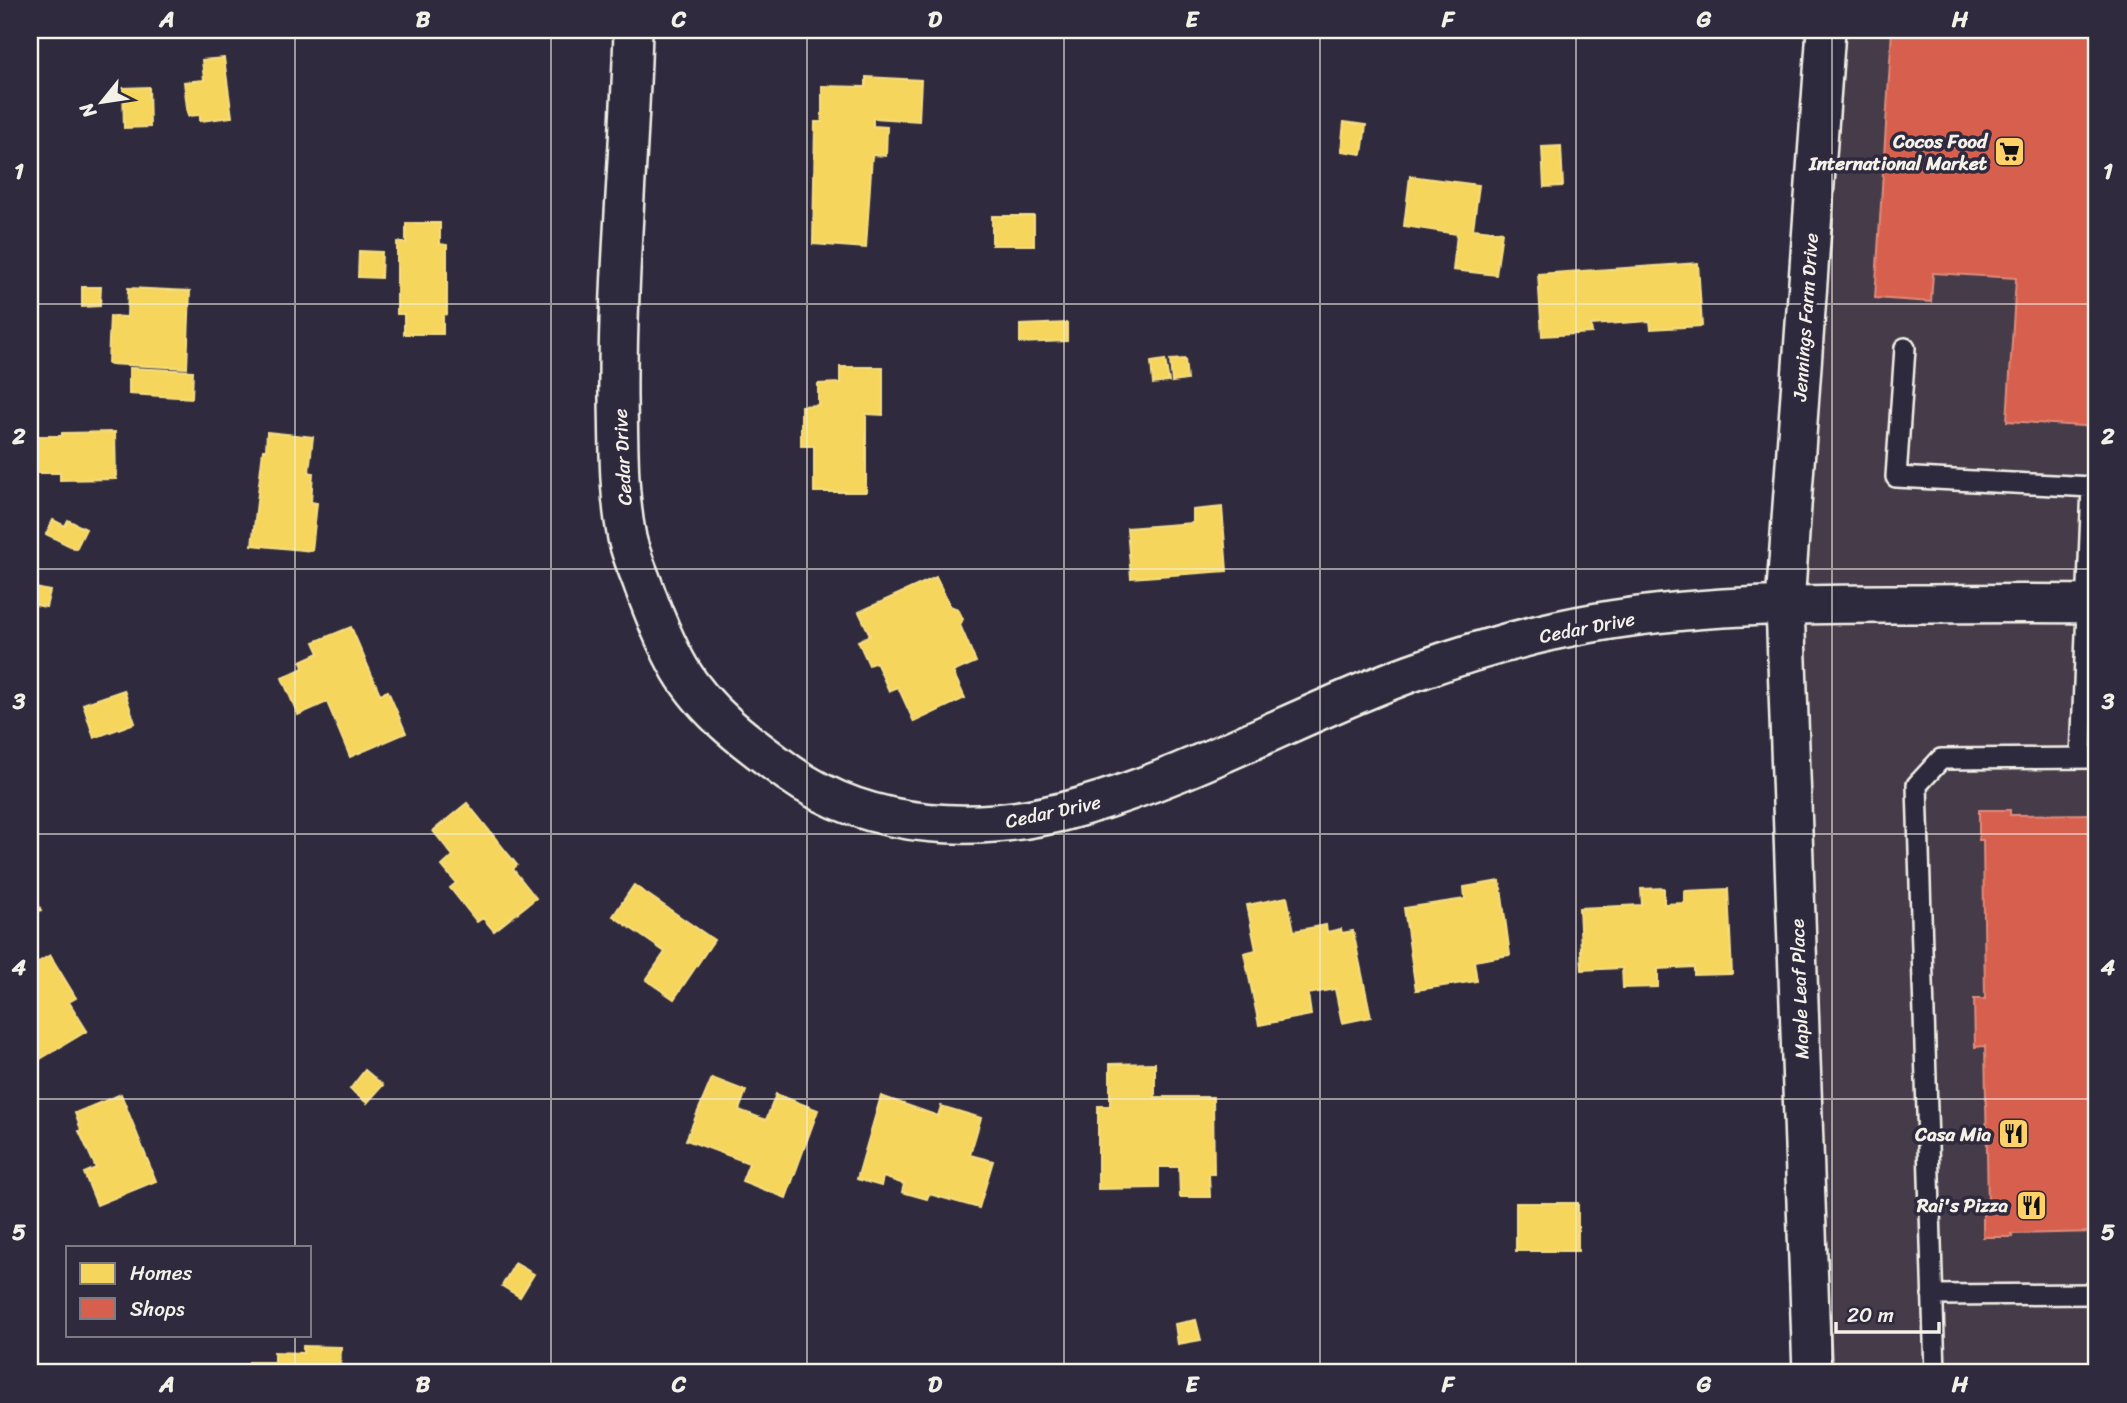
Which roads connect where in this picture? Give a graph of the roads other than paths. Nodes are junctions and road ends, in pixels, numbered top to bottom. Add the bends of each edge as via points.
1 (633, 30) edge
2 (1826, 30) edge
3 (1905, 348) dead end
4 (2094, 486) edge
5 (1785, 604) junction
6 (2092, 604) edge
7 (2089, 758) edge
8 (2097, 1294) edge
9 (1932, 1295) junction
10 (1812, 1373) edge
11 (1935, 1373) edge

1 - 5 street, Cedar Drive via 618,333 620,473 627,541 652,610 682,672 720,719 793,775 833,799 905,820 960,824 1007,822 1073,810 1209,762 1315,713 1455,658 1557,630 1615,620
2 - 5 street, Jennings Farm Drive
3 - 4 lane via 1896,477
4 - 6 lane
5 - 6 street, Cedar Drive
5 - 10 street, Maple Leaf Place
6 - 7 lane
7 - 9 lane via 1941,759 1917,785
8 - 9 lane
9 - 11 lane

